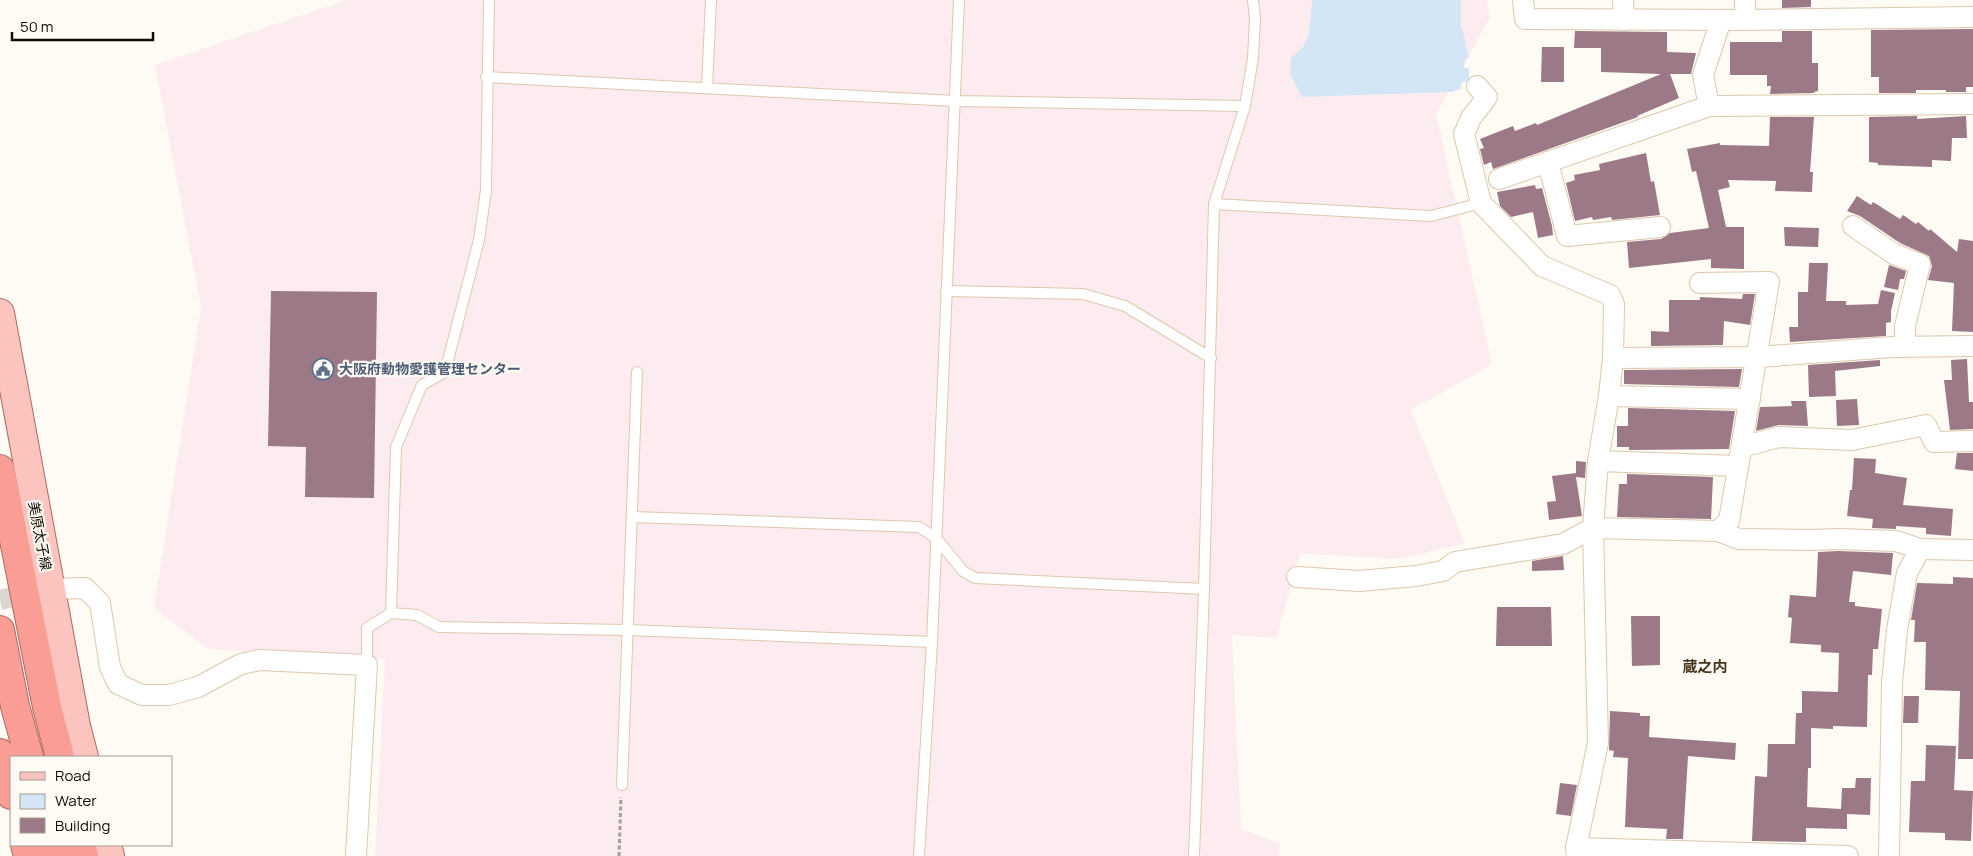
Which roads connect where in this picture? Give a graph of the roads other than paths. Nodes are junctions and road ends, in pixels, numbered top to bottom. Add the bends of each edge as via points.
1 (489, 0) edge
2 (711, 0) edge
3 (959, 0) edge
4 (1253, 0) edge
5 (1523, 0) edge
6 (1745, 0) edge
7 (1864, 9) edge
8 (1624, 10) edge
9 (1973, 16) edge
10 (1721, 20) junction
11 (1745, 20) junction
12 (486, 77) junction
13 (1477, 86) dead end
14 (707, 87) junction
15 (955, 100) junction
16 (1973, 104) edge
17 (1245, 106) junction
18 (1708, 106) junction
19 (1548, 162) junction
20 (1499, 179) dead end
21 (1482, 203) junction
22 (1214, 204) junction
23 (1853, 226) dead end
24 (1660, 227) dead end
25 (1700, 283) dead end
26 (946, 291) junction
27 (0, 313) edge
28 (1973, 346) edge
29 (1905, 347) junction
30 (1758, 357) junction
31 (1211, 358) junction
32 (1613, 358) junction
33 (637, 372) dead end
34 (1609, 396) junction
35 (1750, 399) junction
36 (1973, 441) edge
37 (1740, 457) junction
38 (1598, 461) junction
39 (0, 468) edge
40 (632, 517) junction
41 (1593, 528) junction
42 (1718, 531) junction
43 (936, 538) junction
44 (1920, 549) junction
45 (1973, 550) edge
46 (1298, 577) dead end
47 (1204, 589) junction
48 (43, 590) junction
49 (391, 613) junction
50 (0, 630) edge
51 (628, 630) junction
52 (932, 642) junction
53 (367, 665) junction
54 (0, 753) edge
55 (29, 756) edge
56 (60, 756) edge
57 (84, 756) edge
58 (622, 785) road end
59 (10, 791) edge
60 (1576, 852) edge
61 (356, 856) edge
62 (920, 856) edge
63 (1194, 856) edge
64 (1848, 856) edge
65 (1889, 856) edge

1 - 12 lane
2 - 14 lane
3 - 15 lane
4 - 17 lane via 1254,58
5 - 8 street via 1525,19
6 - 11 street
7 - 9 street
7 - 11 street
8 - 10 street
10 - 11 street
10 - 18 street via 1703,75
12 - 14 lane
12 - 49 lane via 486,190 479,240 445,372 422,385 396,446
13 - 21 street via 1487,97 1471,118 1464,134
14 - 15 lane
15 - 17 lane
15 - 26 lane
16 - 18 street
17 - 22 lane
18 - 19 street
19 - 20 street
19 - 24 street via 1567,236
21 - 22 lane via 1430,216
21 - 32 street via 1542,266 1610,295 1614,304
22 - 31 lane
23 - 29 street via 1894,254 1920,264 1905,326
25 - 30 street via 1769,282
26 - 31 lane via 1083,294 1125,306
26 - 43 lane
27 - 48 main road, 美原太子線
28 - 29 street
29 - 30 street
30 - 32 street
30 - 35 street
31 - 47 lane
32 - 34 street
33 - 40 lane
34 - 35 street
34 - 38 street
35 - 37 street
36 - 37 street via 1934,442 1926,425 1852,440 1779,437
37 - 38 street
37 - 42 street via 1729,521
38 - 41 street
39 - 56 highway via 47,707
40 - 43 lane via 919,527
40 - 51 lane
41 - 42 street
41 - 46 street via 1563,544 1455,562 1443,571 1416,576 1359,581
41 - 60 street via 1598,743
42 - 44 street via 1739,539 1896,541
43 - 47 lane via 963,571 975,578
43 - 52 lane
44 - 45 street
44 - 65 street via 1907,573 1897,630 1892,683
47 - 63 lane
48 - 53 street via 85,588 100,603 110,667 118,684 142,695 169,695 198,687 241,664 260,660
48 - 57 main road, 美原太子線
49 - 51 lane via 416,615 439,627
49 - 53 lane via 367,628
50 - 55 highway
51 - 52 lane
51 - 58 lane
52 - 62 lane
53 - 61 street
54 - 59 highway
60 - 64 street

